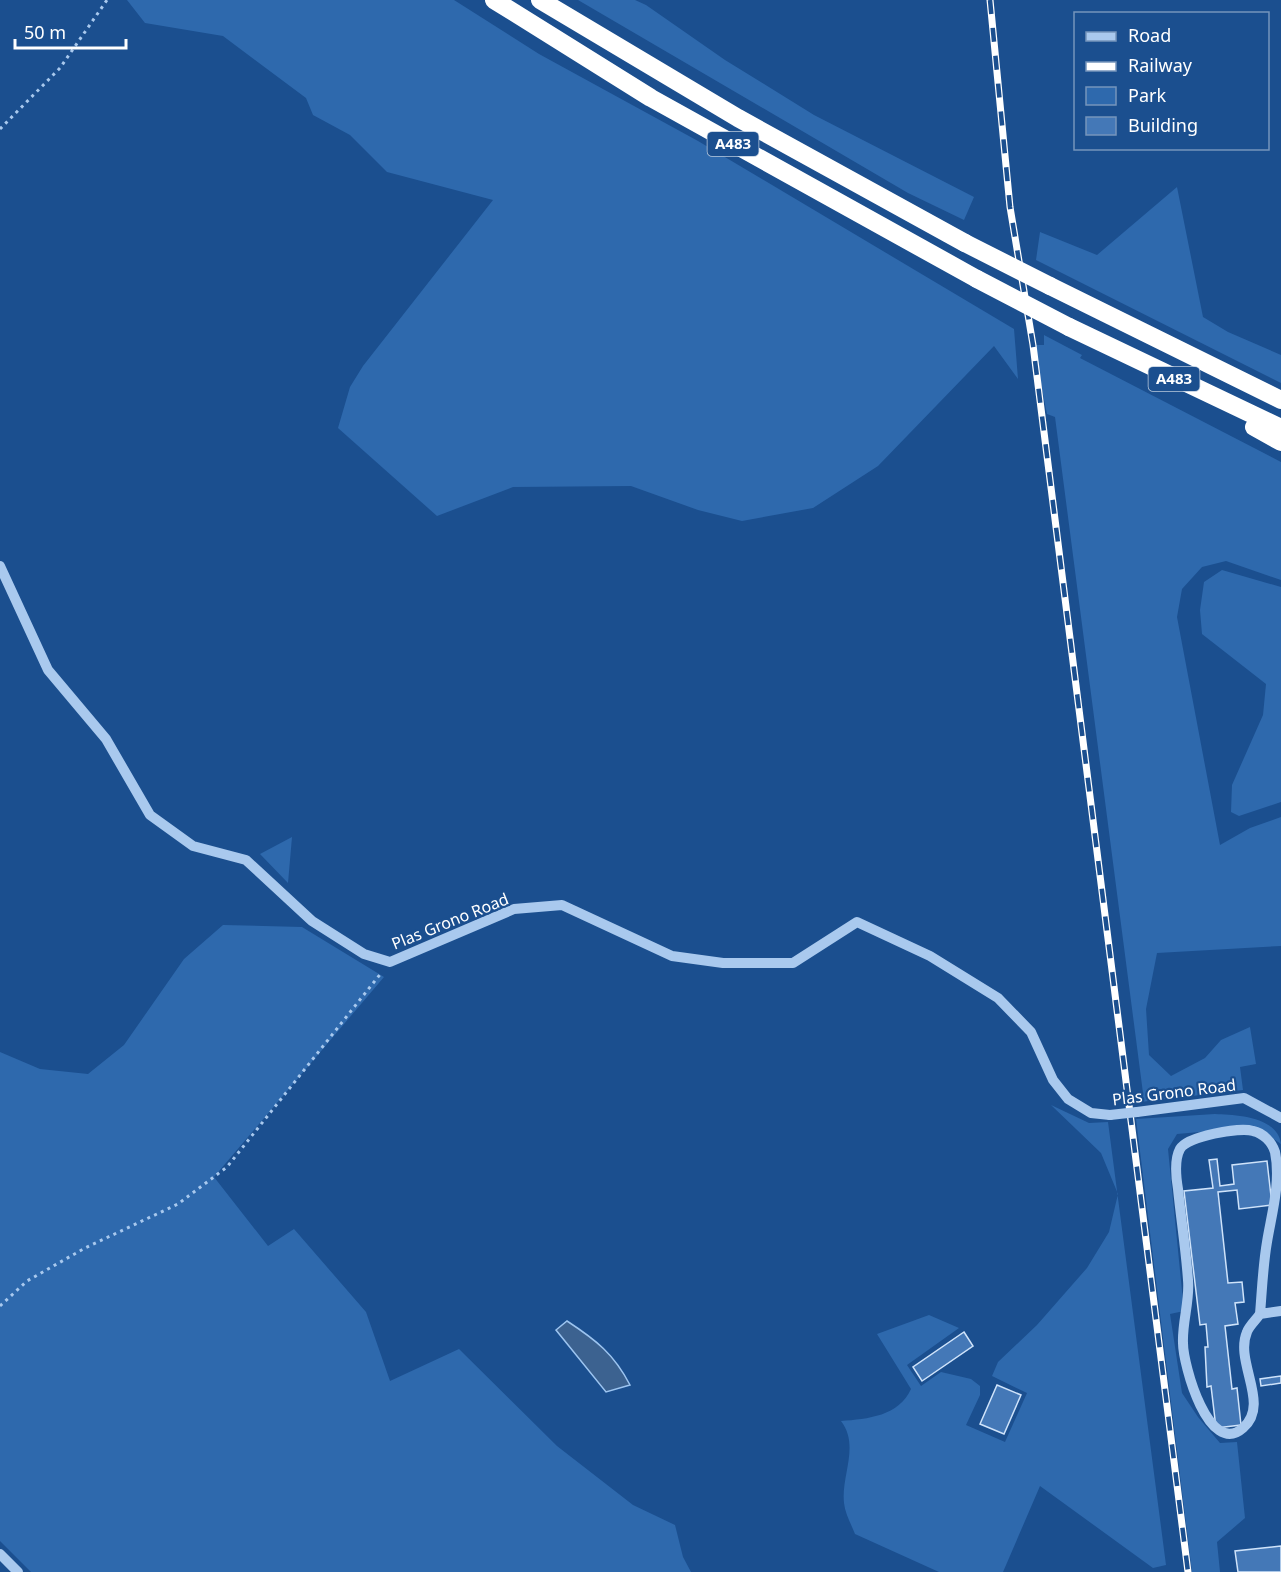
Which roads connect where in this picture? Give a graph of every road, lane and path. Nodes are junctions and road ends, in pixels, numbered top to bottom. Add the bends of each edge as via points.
1 (106, 0) edge
2 (494, 0) edge
3 (540, 0) edge
4 (0, 129) edge
5 (1162, 373) junction
6 (1281, 399) edge
7 (1281, 428) edge
8 (1281, 442) edge
9 (0, 566) edge
10 (390, 962) junction
11 (1281, 1118) edge
12 (0, 1306) edge
13 (1281, 1311) edge
14 (1260, 1314) junction
15 (0, 1554) edge
16 (18, 1572) edge

1 - 4 path via 60,68
2 - 5 highway, A483, bridge via 651,98 977,279
3 - 6 highway, A483, bridge via 738,118 965,243
5 - 7 highway, A483
5 - 8 highway
9 - 10 street, Plas Grono Road via 48,670 106,740 150,815 193,846 246,860 312,921 364,954
10 - 11 street, Plas Grono Road, bridge via 514,909 562,905 672,956 723,963 793,963 857,922 930,956 998,998 1031,1032 1053,1080 1068,1099 1091,1113 1110,1115 1244,1098
10 - 12 path via 228,1167 178,1204 85,1248 27,1281
13 - 14 street
14 - 14 street via 1267,1242 1278,1194 1273,1146 1252,1130 1194,1139 1180,1148 1178,1157 1189,1296 1183,1343 1188,1372 1205,1415 1218,1431 1227,1434 1241,1430 1254,1410 1244,1347 1247,1332
15 - 16 street

